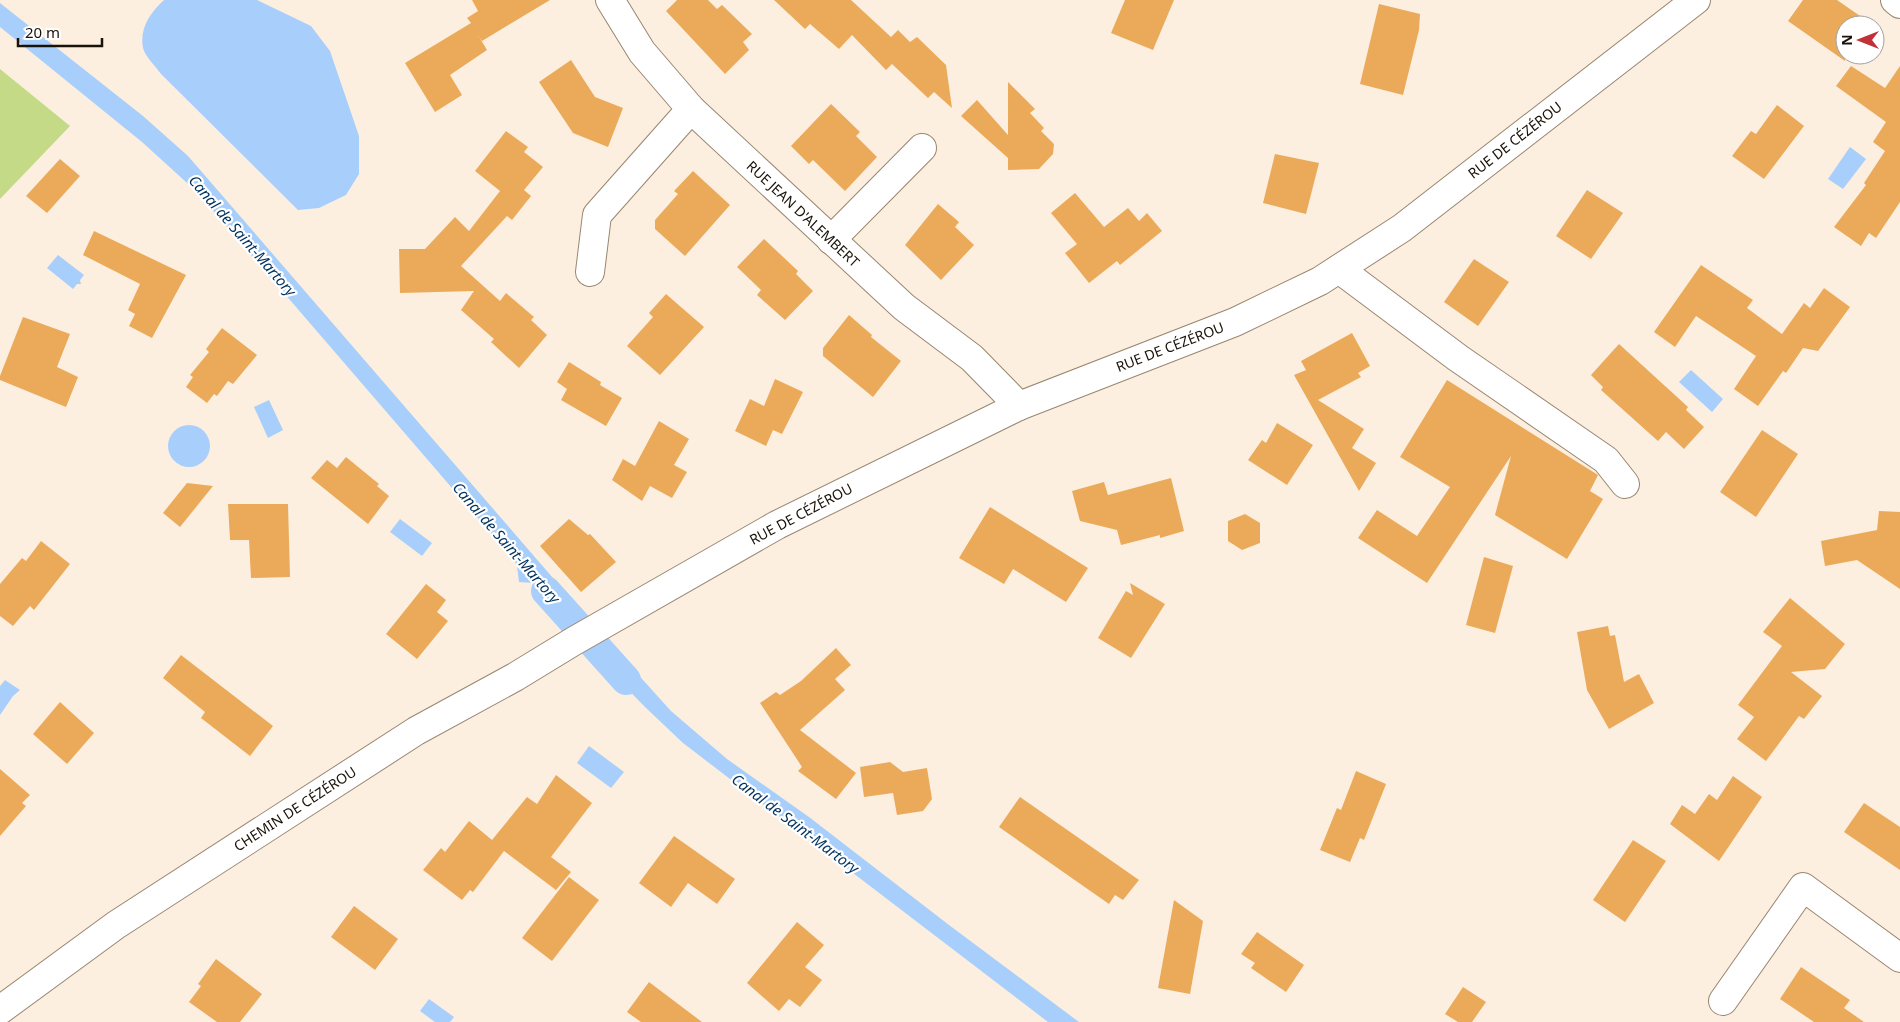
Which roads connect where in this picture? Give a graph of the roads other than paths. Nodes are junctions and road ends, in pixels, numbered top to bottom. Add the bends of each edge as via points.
1 (610, 0) edge
2 (1696, 0) edge
3 (1895, 0) edge
4 (1900, 4) edge
5 (691, 109) junction
6 (922, 148) dead end
7 (831, 240) junction
8 (1339, 269) junction
9 (590, 272) dead end
10 (1019, 406) junction
11 (1625, 484) dead end
12 (602, 626) joint
13 (1900, 958) edge
14 (1723, 1002) dead end
15 (0, 1010) edge

1 - 5 street, RUE JEAN D'ALEMBERT via 642,52
2 - 8 street, RUE DE CÉZÉROU via 1402,228
3 - 4 street
5 - 7 street, RUE JEAN D'ALEMBERT
5 - 9 street via 597,215
6 - 7 street
7 - 10 street, RUE JEAN D'ALEMBERT via 904,307 972,358
8 - 10 street, RUE DE CÉZÉROU via 1235,322
8 - 11 street via 1458,358 1606,460
10 - 12 street, RUE DE CÉZÉROU via 777,525
12 - 15 street, CHEMIN DE CÉZÉROU via 416,731 116,925
13 - 14 street via 1803,888

